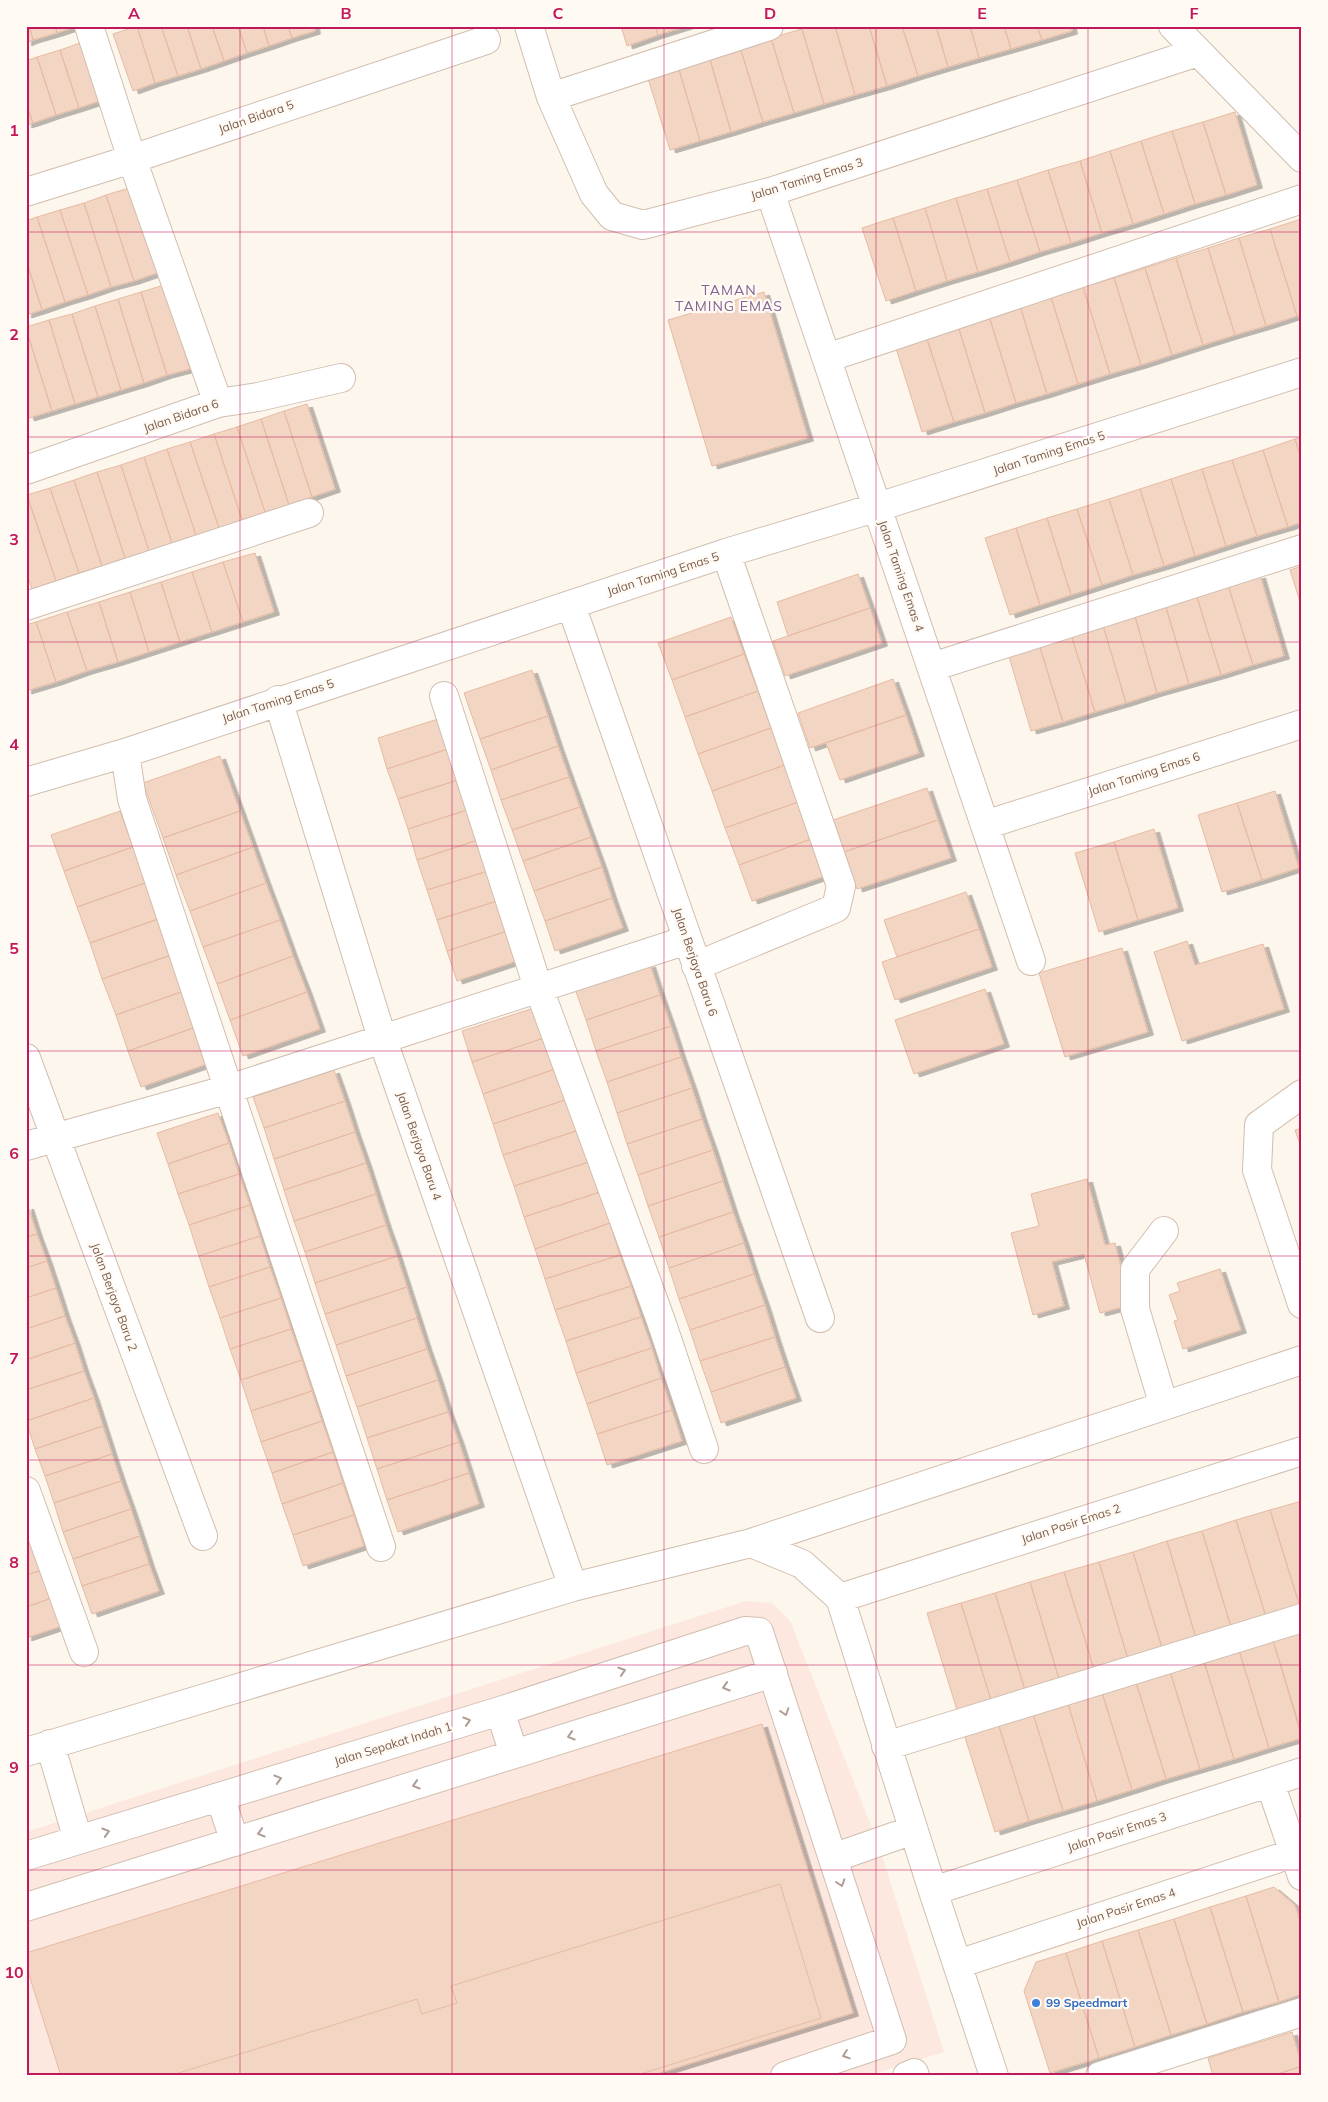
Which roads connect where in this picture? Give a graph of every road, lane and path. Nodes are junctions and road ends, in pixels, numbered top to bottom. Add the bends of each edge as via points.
1 (89, 26) edge
2 (529, 26) edge
3 (769, 26) edge
4 (1173, 26) edge
5 (486, 40) dead end
6 (1198, 52) junction
7 (551, 97) junction
8 (1302, 158) edge
9 (132, 159) junction
10 (26, 192) edge
11 (770, 192) junction
12 (1302, 199) edge
13 (827, 358) junction
14 (1302, 372) edge
15 (341, 378) dead end
16 (218, 403) junction
17 (26, 470) edge
18 (878, 507) junction
19 (309, 513) dead end
20 (1302, 549) edge
21 (726, 553) junction
22 (571, 605) junction
23 (26, 606) edge
24 (932, 667) junction
25 (444, 696) dead end
26 (278, 700) junction
27 (1302, 724) edge
28 (125, 752) junction
29 (26, 782) edge
30 (985, 825) junction
31 (687, 940) junction
32 (1031, 961) dead end
33 (696, 966) junction
34 (538, 987) junction
35 (382, 1038) junction
36 (26, 1058) edge
37 (229, 1089) junction
38 (1302, 1094) edge
39 (54, 1137) junction
40 (26, 1146) edge
41 (1164, 1232) dead end
42 (1302, 1304) edge
43 (820, 1318) dead end
44 (1302, 1360) edge
45 (1164, 1406) junction
46 (704, 1449) dead end
47 (1302, 1451) edge
48 (26, 1491) edge
49 (203, 1536) dead end
50 (751, 1543) junction
51 (381, 1547) dead end
52 (573, 1587) junction
53 (840, 1598) junction
54 (1302, 1618) edge
55 (84, 1652) dead end
56 (773, 1673) junction
57 (500, 1711) junction
58 (886, 1746) junction
59 (38, 1748) edge
60 (514, 1754) junction
61 (1302, 1772) edge
62 (1270, 1783) junction
63 (220, 1797) junction
64 (913, 1830) junction
65 (78, 1840) junction
66 (235, 1842) junction
67 (26, 1856) edge
68 (833, 1858) junction
69 (1298, 1864) edge
70 (933, 1891) junction
71 (26, 1908) edge
72 (958, 1964) junction
73 (1302, 2012) edge
74 (785, 2076) edge
75 (907, 2076) edge
76 (915, 2076) edge
77 (994, 2076) edge
78 (1100, 2076) edge

1 - 9 street
2 - 7 street, Jalan Taming Emas 3
3 - 7 street
4 - 6 street
5 - 9 street, Jalan Bidara 5
6 - 8 street
6 - 11 street, Jalan Taming Emas 3
7 - 11 street, Jalan Taming Emas 3 via 594,194 612,216 643,225
9 - 10 street, Jalan Bidara 5
9 - 16 street
11 - 13 street, Jalan Taming Emas 4
12 - 13 street
13 - 18 street, Jalan Taming Emas 4
14 - 18 street, Jalan Taming Emas 5
15 - 16 street, Jalan Bidara 6
16 - 17 street, Jalan Bidara 6
18 - 21 street, Jalan Taming Emas 5
18 - 24 street, Jalan Taming Emas 4
19 - 23 street
20 - 24 street
21 - 22 street, Jalan Taming Emas 5
21 - 33 street via 841,886 836,908
22 - 26 street, Jalan Taming Emas 5
22 - 31 street, Jalan Berjaya Baru 6
24 - 30 street, Jalan Taming Emas 4
25 - 34 street
26 - 28 street, Jalan Taming Emas 5
26 - 35 street, Jalan Berjaya Baru 4
27 - 30 street, Jalan Taming Emas 6
28 - 29 street, Jalan Taming Emas 5
28 - 37 street via 132,800
30 - 32 street, Jalan Taming Emas 4
31 - 33 street, Jalan Berjaya Baru 6
31 - 34 street
33 - 43 street, Jalan Berjaya Baru 6
34 - 35 street
34 - 46 street via 658,1312
35 - 37 street
35 - 52 street, Jalan Berjaya Baru 4
36 - 39 street, Jalan Berjaya Baru 2
37 - 39 street
37 - 51 street
38 - 42 street via 1259,1125 1257,1170
39 - 40 street
39 - 49 street, Jalan Berjaya Baru 2
41 - 45 street via 1135,1269 1135,1309
44 - 45 street
45 - 50 street
47 - 53 street, Jalan Pasir Emas 2
48 - 55 street
50 - 52 street
50 - 53 street via 802,1564
52 - 59 street
53 - 58 street
54 - 58 street
57 -> 56 street, Jalan Sepakat Indah 1 via 745,1631 759,1632
56 -> 60 street
56 -> 68 street
57 - 60 street
63 -> 57 street, Jalan Sepakat Indah 1
58 - 64 street
59 - 65 street
60 -> 66 street
61 - 62 street, Jalan Pasir Emas 3
62 - 69 street
62 - 70 street, Jalan Pasir Emas 3
65 -> 63 street, Jalan Sepakat Indah 1
63 - 66 street
64 - 68 street
64 - 70 street
65 - 67 street, Jalan Sepakat Indah 1
66 - 71 street
68 -> 74 street via 892,2040
69 - 72 street, Jalan Pasir Emas 4
70 - 72 street
72 - 77 street
73 - 78 street
75 - 76 street via 914,2073

